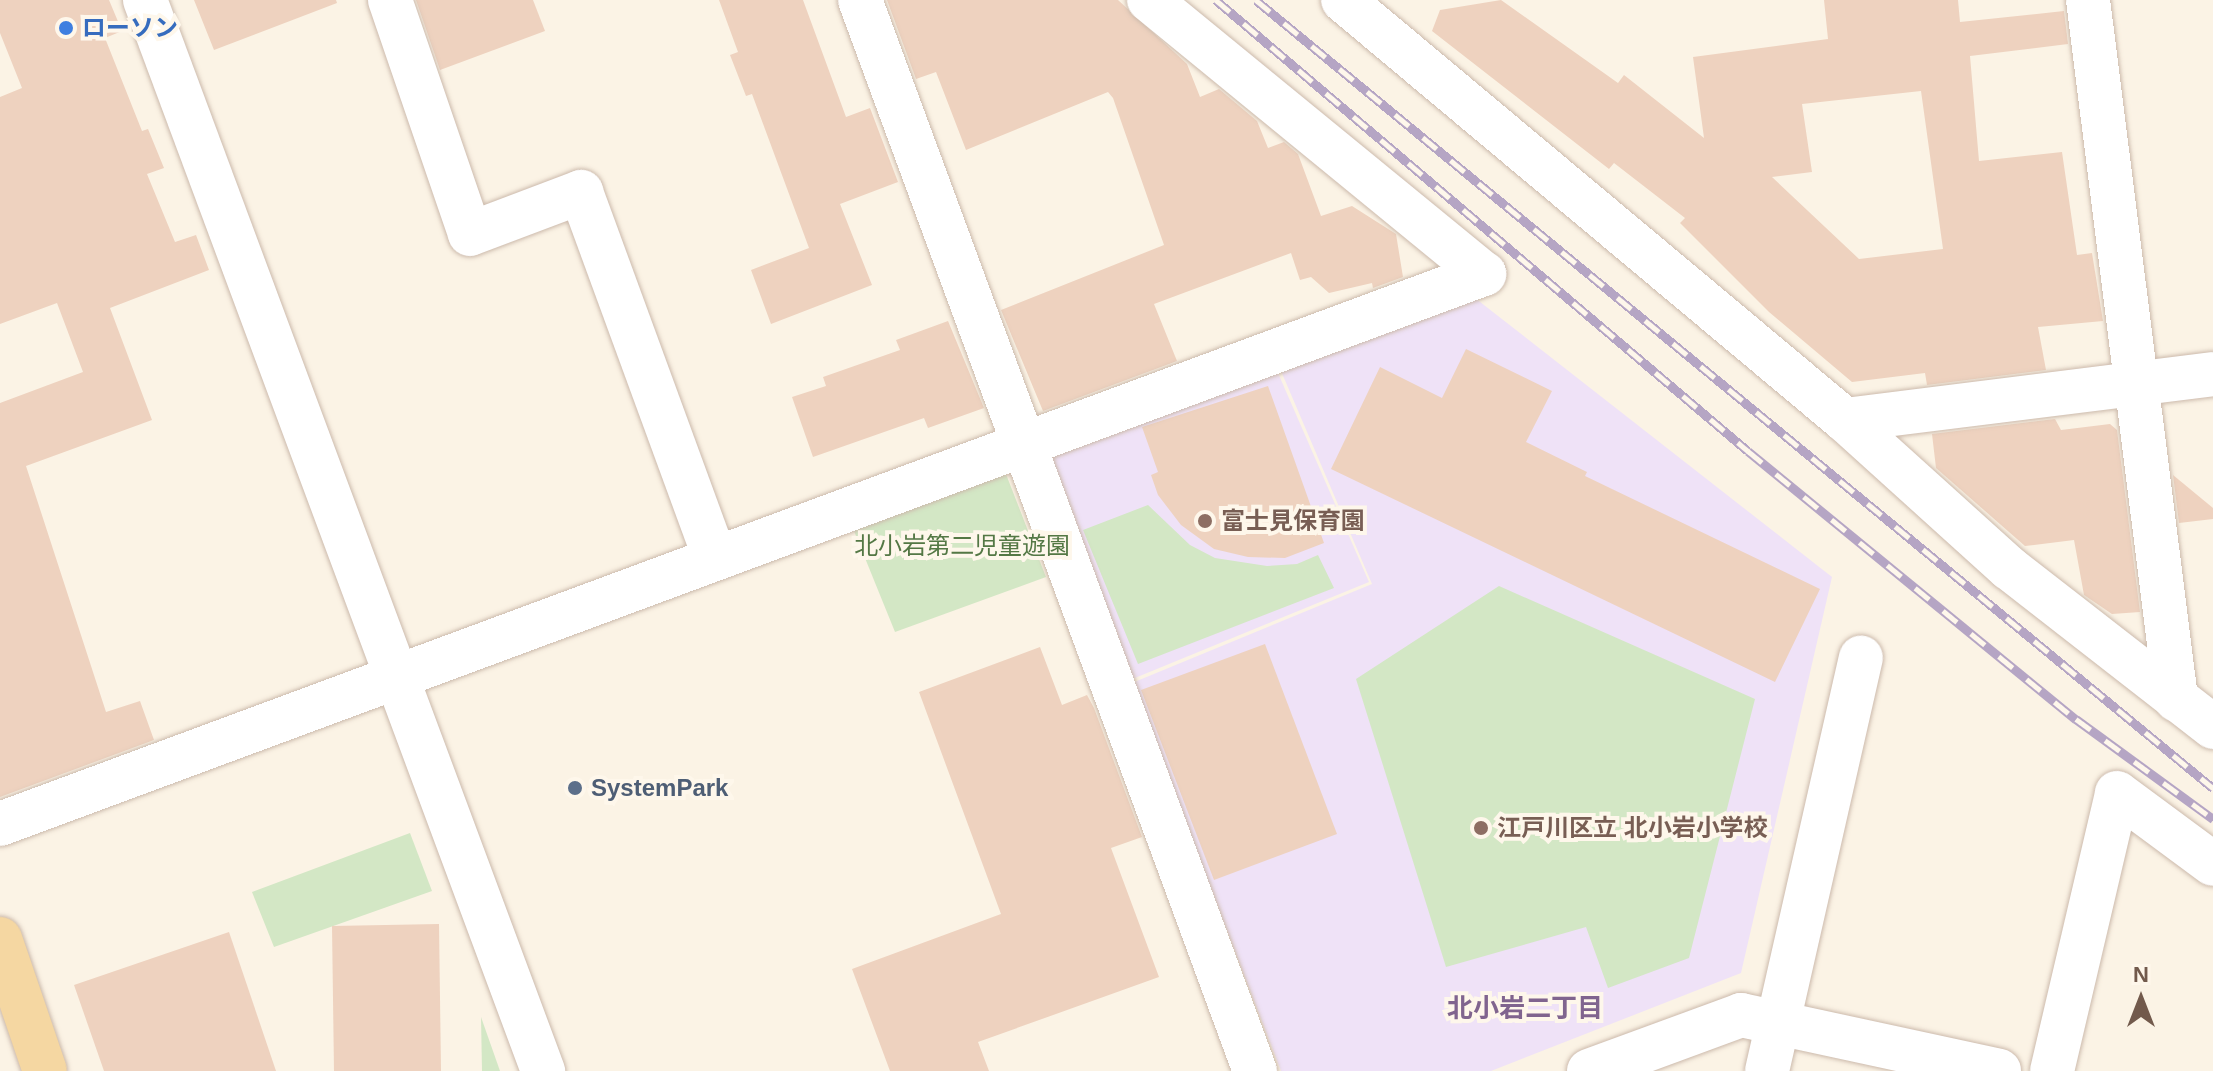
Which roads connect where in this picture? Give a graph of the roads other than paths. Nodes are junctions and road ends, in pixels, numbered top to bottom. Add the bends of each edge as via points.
1 (145, 0) edge
2 (390, 0) edge
3 (860, 0) edge
4 (1149, 0) edge
5 (2088, 0) edge
6 (1349, 1) edge
7 (2213, 374) edge
8 (2139, 383) junction
9 (1845, 420) junction
10 (1023, 445) junction
11 (714, 556) junction
12 (1861, 658) dead end
13 (396, 676) junction
14 (2176, 699) junction
15 (2213, 727) edge
16 (0, 824) edge
17 (2213, 864) edge
18 (0, 939) edge
19 (1778, 1020) junction
20 (45, 1071) edge
21 (543, 1071) edge
22 (1255, 1071) edge
23 (1589, 1071) edge
24 (1767, 1071) edge
25 (1999, 1071) edge
26 (2052, 1071) edge

1 - 13 street
2 - 11 street via 470,234 581,192
3 - 10 street
4 - 10 street via 1484,274
5 - 8 street
6 - 9 street
7 - 8 street
8 - 9 street
8 - 14 street
9 - 14 street via 2009,568
10 - 11 street
10 - 22 street
11 - 13 street
12 - 19 street
13 - 16 street
13 - 21 street
14 - 15 street
17 - 26 street via 2117,793
18 - 20 main road
19 - 23 street via 1741,1015
19 - 24 street
19 - 25 street

